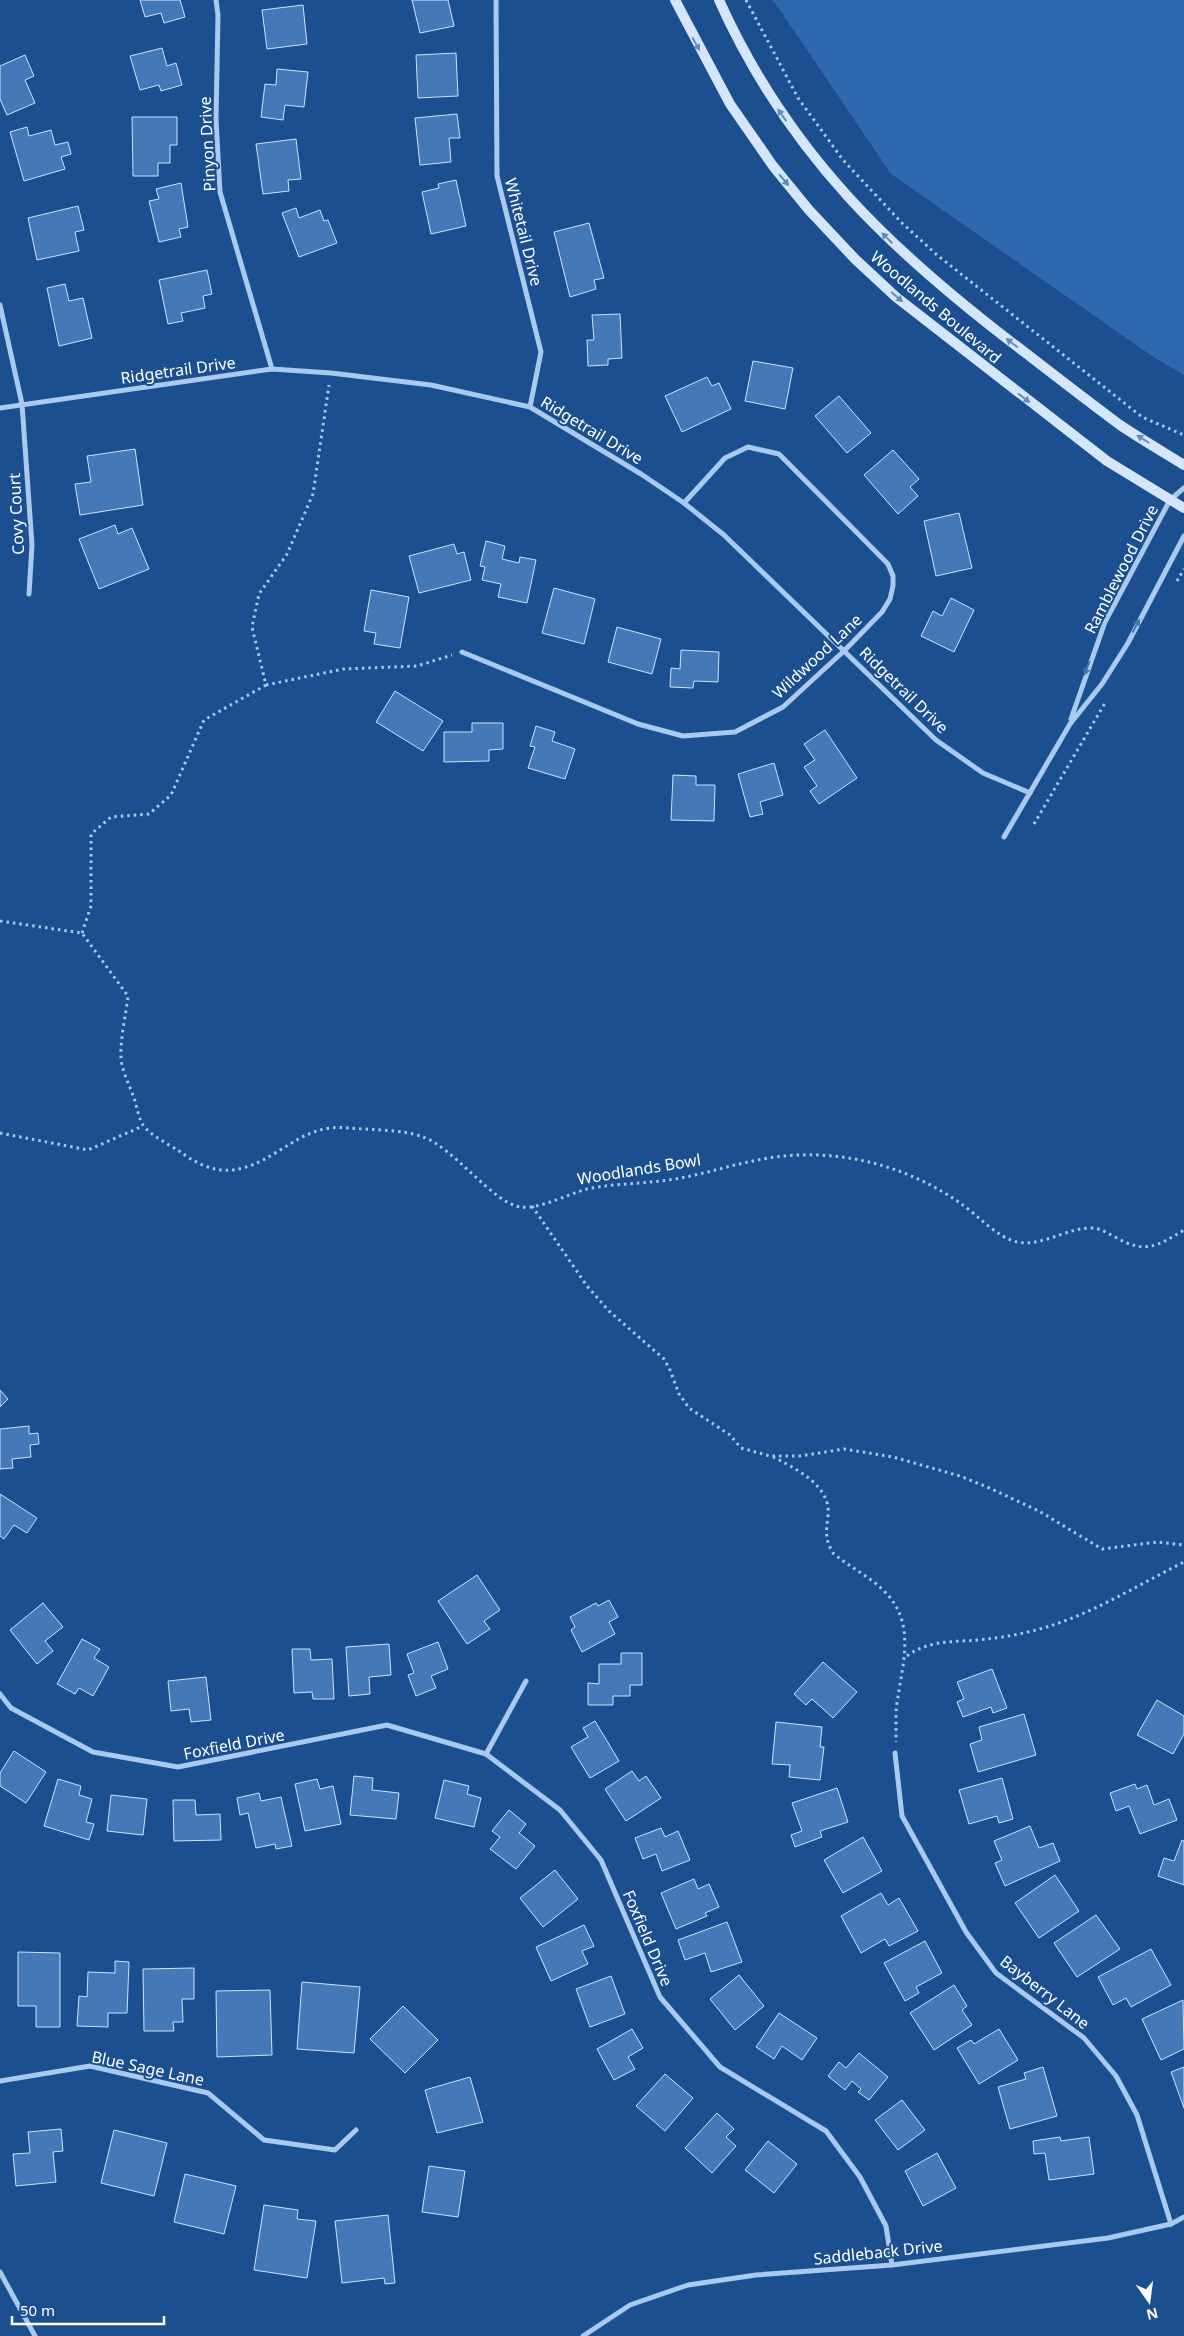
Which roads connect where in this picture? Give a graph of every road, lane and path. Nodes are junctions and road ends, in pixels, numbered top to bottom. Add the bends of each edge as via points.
1 (216, 0) edge
2 (496, 0) edge
3 (674, 0) edge
4 (719, 0) edge
5 (746, 0) edge
6 (0, 305) edge
7 (272, 369) junction
8 (331, 373) junction
9 (22, 404) junction
10 (530, 407) junction
11 (0, 408) edge
12 (1184, 435) edge
13 (1184, 465) edge
14 (1184, 488) edge
15 (1170, 500) junction
16 (684, 503) junction
17 (1184, 508) edge
18 (1184, 536) edge
19 (29, 594) dead end
20 (845, 650) junction
21 (462, 652) joint
22 (266, 685) junction
23 (1070, 724) junction
24 (1030, 793) junction
25 (1004, 837) dead end
26 (0, 921) edge
27 (82, 933) junction
28 (143, 1126) junction
29 (0, 1133) edge
30 (532, 1206) junction
31 (1184, 1230) edge
32 (770, 1456) junction
33 (1184, 1545) edge
34 (1184, 1562) edge
35 (906, 1656) junction
36 (526, 1681) dead end
37 (0, 1694) edge
38 (895, 1753) joint
39 (486, 1754) junction
40 (0, 2081) edge
41 (356, 2130) dead end
42 (1184, 2217) edge
43 (1171, 2224) junction
44 (892, 2265) junction
45 (0, 2272) edge
46 (35, 2336) edge
47 (583, 2336) edge

1 - 7 street, Pinyon Drive via 220,192
2 - 10 street, Whitetail Drive via 497,176 541,352
3 -> 15 street, Woodlands Boulevard via 730,104 773,166 855,259 896,297 1108,462
13 -> 4 street, Woodlands Boulevard via 1121,426 977,316 887,239 842,191 774,104
5 - 12 path via 798,98 843,160 902,223 937,255 1142,417
6 - 9 street, Covy Court
7 - 8 street, Ridgetrail Drive
7 - 9 street, Ridgetrail Drive
8 - 10 street, Ridgetrail Drive via 431,385
8 - 22 path via 313,494 287,554 258,594 252,626
9 - 11 street, Ridgetrail Drive
9 - 19 street, Covy Court via 32,545
10 - 16 street, Ridgetrail Drive
14 - 15 street, Ramblewood Drive
15 - 17 street, Woodlands Boulevard
15 -> 23 street, Ramblewood Drive via 1105,622
16 - 20 street, Ridgetrail Drive via 724,535
16 - 20 street, Wildwood Lane via 726,458 748,447 779,454 880,555 893,576 890,599 882,612
23 -> 18 street, Ramblewood Drive via 1102,684 1128,643
20 - 21 street, Wildwood Lane via 783,707 735,732 683,736 638,724
20 - 24 street, Ridgetrail Drive via 951,752 983,773
21 - 22 path via 417,666 343,669
22 - 27 path via 204,720 172,796 149,814 111,817 91,834 91,906
23 - 24 street, Ramblewood Drive
24 - 25 street, Ramblewood Drive
26 - 27 path
27 - 28 path via 128,996 121,1062
28 - 29 path via 88,1150
28 - 30 path, Woodlands Bowl via 195,1163 228,1170 245,1168 322,1128 423,1137 439,1146 505,1201 519,1208
30 - 31 path, Woodlands Bowl via 589,1189 676,1179 760,1159 798,1155 835,1157 898,1169 958,1201 1000,1234 1022,1243 1034,1243 1092,1228 1136,1247 1146,1247 1158,1245
30 - 32 path via 587,1286 609,1312 664,1359 679,1394 689,1408 730,1435 742,1448
32 - 33 path via 800,1456 844,1449 893,1457 988,1487 1039,1511 1102,1549 1157,1542
32 - 35 path via 793,1467 825,1497 828,1507 827,1544 832,1553 883,1589 891,1600 904,1628
34 - 35 path via 1056,1624 988,1639 934,1643 915,1649
35 - 38 path via 896,1711
36 - 39 street
37 - 39 street, Foxfield Drive via 11,1708 93,1752 178,1767 387,1725
38 - 43 street, Bayberry Lane via 902,1816 966,1932 996,1973 1084,2038 1116,2076 1137,2115
39 - 44 street, Foxfield Drive via 560,1810 601,1860 660,1997 720,2067 826,2131 860,2177 886,2226
40 - 41 street, Blue Sage Lane via 90,2066 208,2093 264,2140 334,2150
42 - 43 street, Saddleback Drive
43 - 44 street, Saddleback Drive via 1108,2238
44 - 47 street, Saddleback Drive via 756,2275 688,2285 630,2305
45 - 46 street

